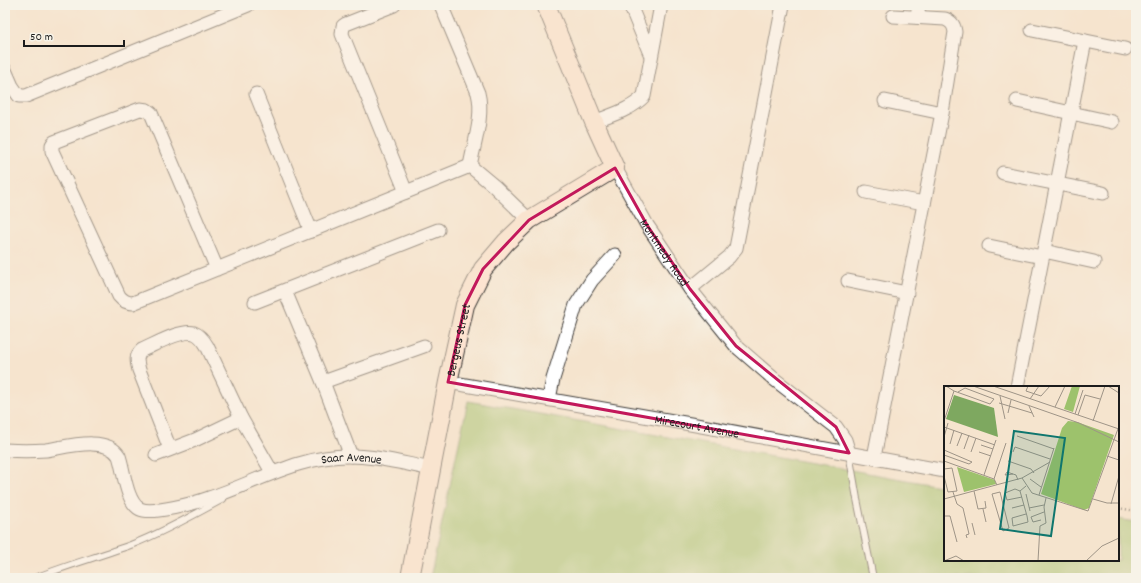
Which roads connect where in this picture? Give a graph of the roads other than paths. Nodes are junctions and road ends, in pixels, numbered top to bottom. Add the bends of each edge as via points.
1 (248, 5) edge
2 (394, 5) edge
3 (441, 5) edge
4 (546, 5) edge
5 (630, 5) edge
6 (661, 5) edge
7 (783, 5) edge
8 (918, 11) edge
9 (893, 16) dead end
10 (1032, 30) dead end
11 (1085, 41) junction
12 (1125, 49) dead end
13 (651, 56) junction
14 (5, 70) edge
15 (256, 94) dead end
16 (886, 101) dead end
17 (1017, 101) dead end
18 (942, 113) junction
19 (1070, 113) junction
20 (594, 122) junction
21 (1112, 122) dead end
22 (470, 166) junction
23 (614, 168) junction
24 (1003, 173) dead end
25 (1057, 184) junction
26 (406, 192) junction
27 (866, 192) dead end
28 (1102, 193) dead end
29 (924, 203) junction
30 (529, 220) junction
31 (438, 230) dead end
32 (311, 231) junction
33 (989, 246) dead end
34 (1043, 254) junction
35 (615, 255) dead end
36 (1094, 262) dead end
37 (217, 269) junction
38 (848, 281) dead end
39 (690, 289) junction
40 (285, 291) junction
41 (907, 293) junction
42 (255, 302) dead end
43 (424, 346) dead end
44 (323, 382) junction
45 (448, 382) junction
46 (1017, 386) edge
47 (549, 399) junction
48 (241, 418) junction
49 (170, 449) junction
50 (5, 450) edge
51 (849, 453) junction
52 (156, 455) dead end
53 (351, 456) junction
54 (874, 457) junction
55 (432, 469) junction
56 (944, 471) edge
57 (272, 472) junction
58 (252, 482) junction
59 (35, 578) edge
60 (410, 578) edge
61 (874, 578) edge

1 - 14 street via 26,96 19,96 16,93
2 - 26 street via 346,24 343,26 342,34
3 - 22 street via 480,102
4 - 20 street, Montmedy Road
5 - 13 street
6 - 13 street
7 - 39 street via 736,248 729,257
8 - 9 street
8 - 18 street via 945,19 954,27 955,38
10 - 11 street
11 - 12 street
11 - 19 street
13 - 20 street via 644,96 638,103
15 - 32 street
16 - 18 street
17 - 19 street
18 - 29 street
19 - 21 street
19 - 25 street
20 - 23 street, Montmedy Road
22 - 26 street
22 - 30 street
23 - 30 street, Bergeus Street
23 - 39 street, Montmedy Road via 647,225
24 - 25 street
25 - 28 street
25 - 34 street
26 - 32 street
27 - 29 street
29 - 41 street
30 - 45 street, Bergeus Street via 483,269 466,305
31 - 40 street
32 - 37 street
33 - 34 street
34 - 36 street
34 - 46 street
35 - 47 street via 592,280 576,305
37 - 37 street via 133,303 123,300 52,151 54,142 140,108 151,113
38 - 41 street
39 - 51 street, Montmedy Road via 736,346 774,379 836,426 845,440
40 - 42 street
40 - 44 street
41 - 54 street
43 - 44 street
44 - 53 street
45 - 47 street, Mirecourt Avenue
45 - 55 street, Bergeus Street
47 - 51 street, Mirecourt Avenue
48 - 49 street via 196,440
48 - 49 street via 201,338 196,333 189,332 174,336 142,350 137,357 139,370
48 - 57 street
49 - 52 street
50 - 58 street, Saar Avenue via 107,446 119,456 126,487 137,507 142,510 165,509 201,501
51 - 54 street, Mirecourt Avenue
51 - 61 lane
53 - 55 street, Saar Avenue
53 - 57 street, Saar Avenue via 305,462
54 - 56 street, Mirecourt Avenue
55 - 60 street, Bergeus Street
57 - 58 street, Saar Avenue
58 - 59 lane via 193,516 135,543

